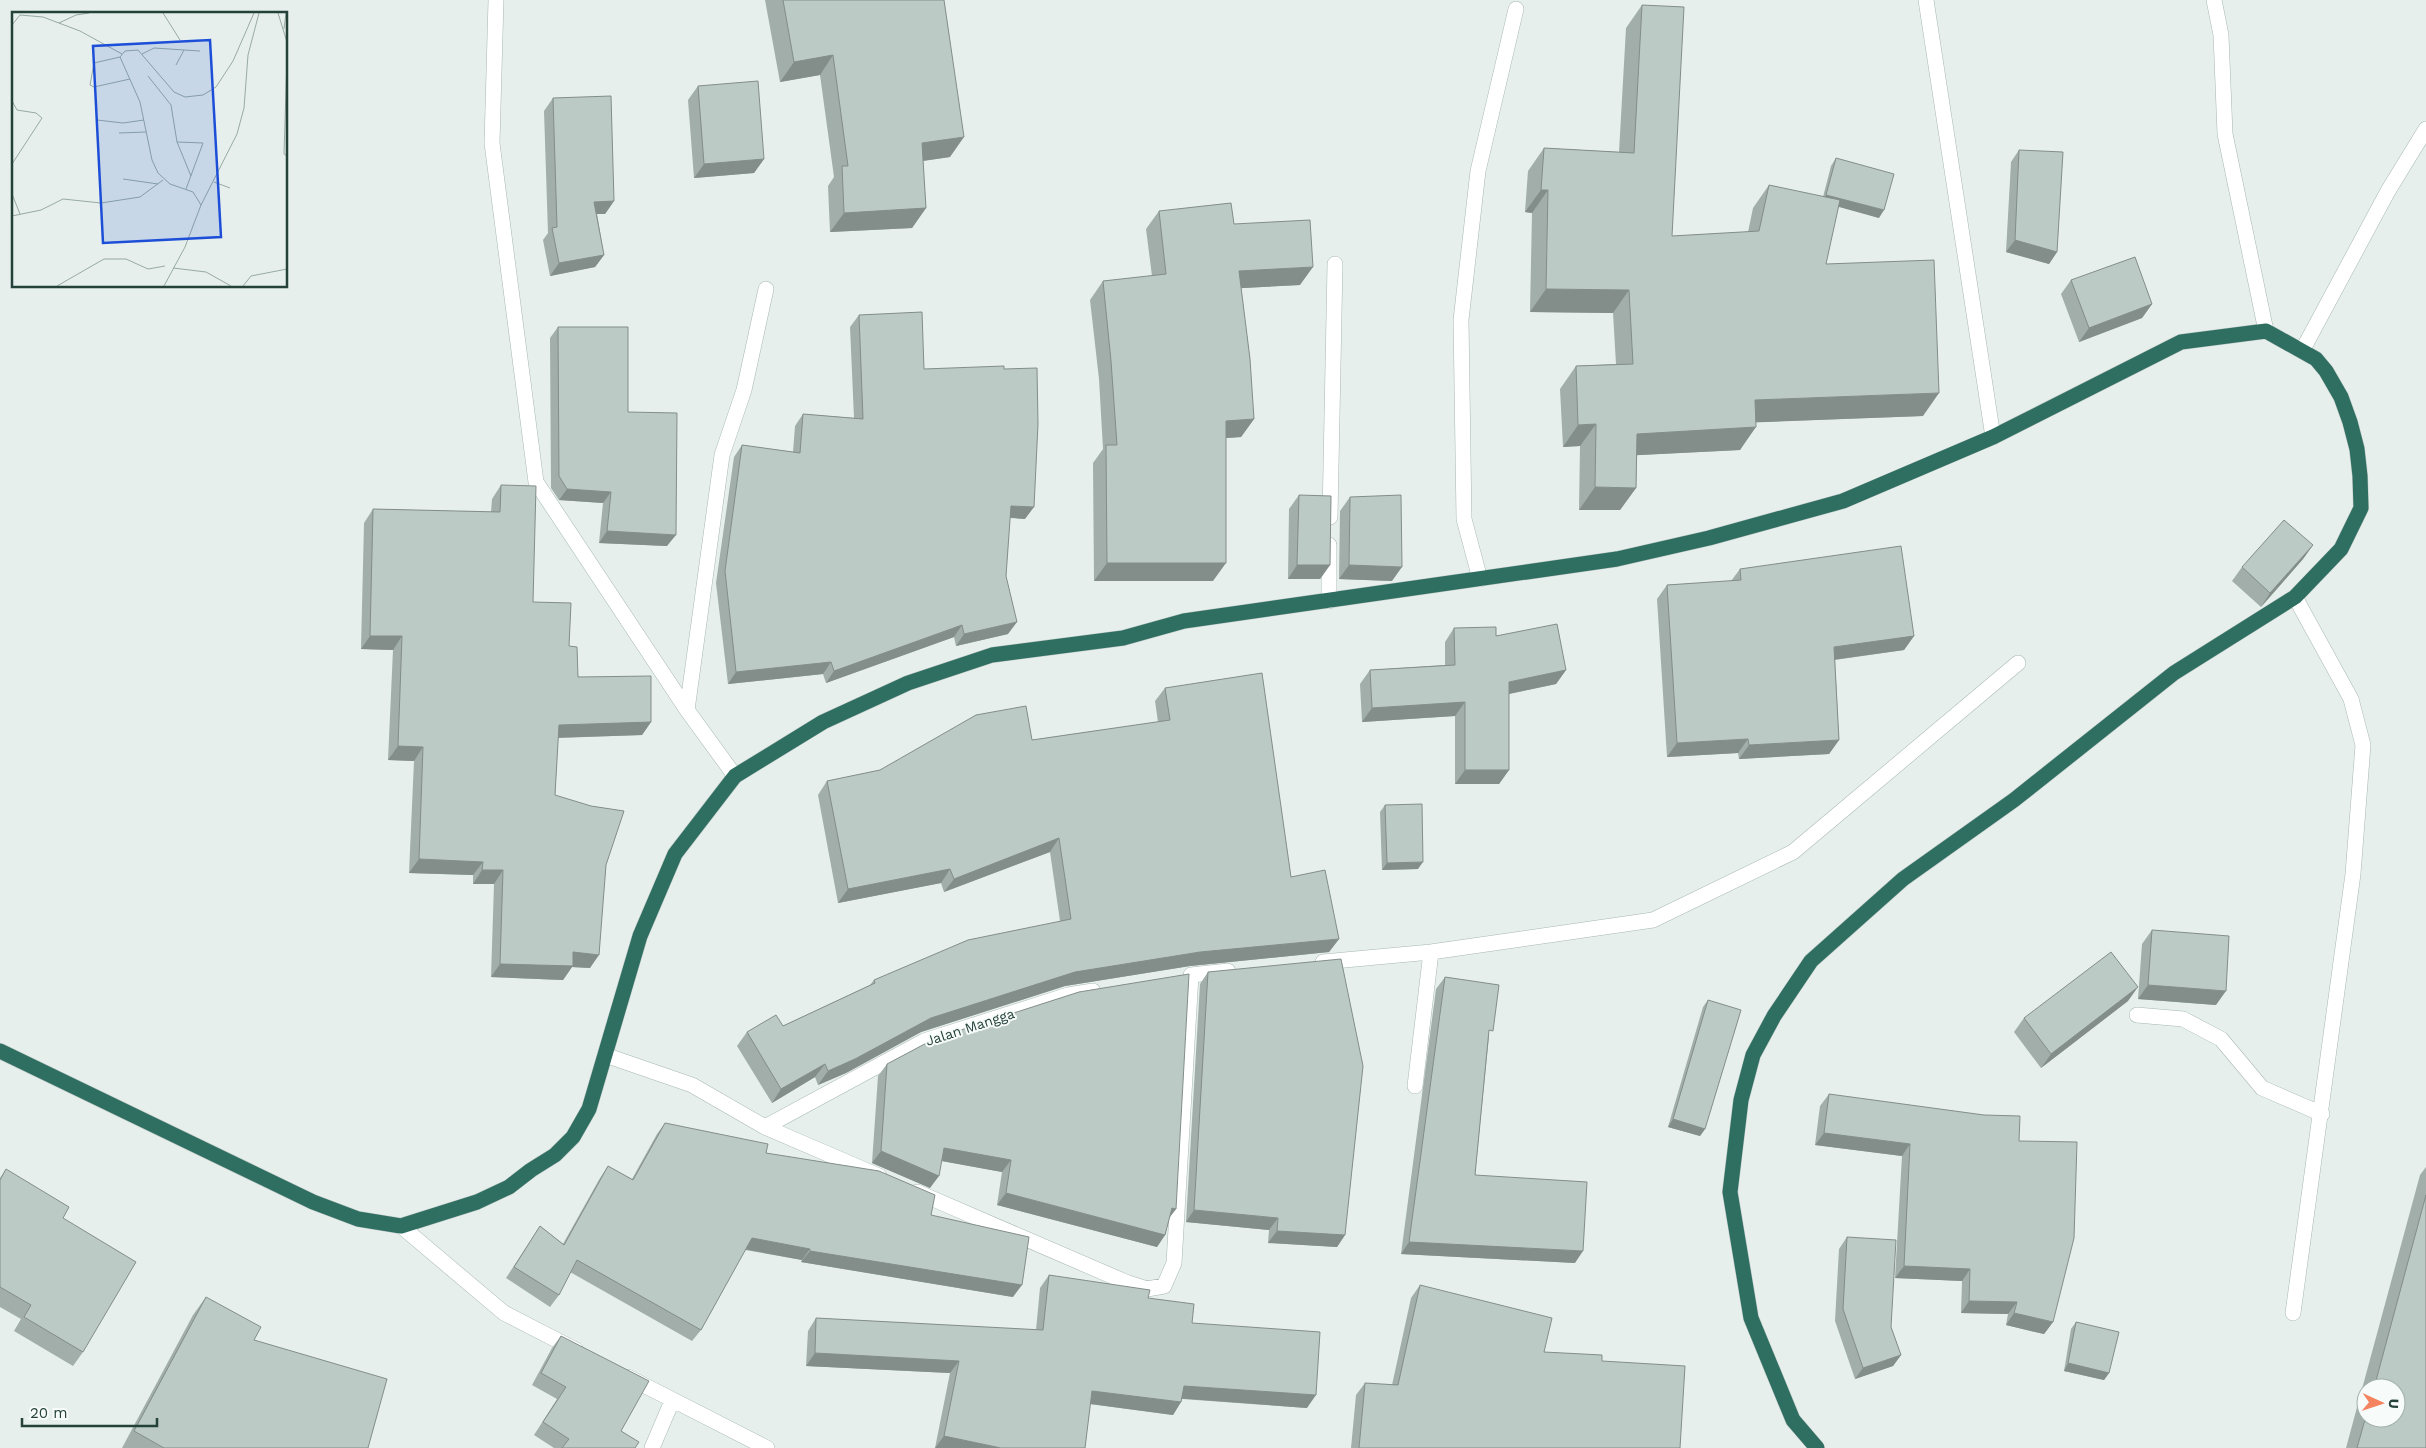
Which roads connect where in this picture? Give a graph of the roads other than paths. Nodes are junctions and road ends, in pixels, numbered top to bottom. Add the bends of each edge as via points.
1 (496, 0) edge
2 (1926, 0) edge
3 (2214, 0) edge
4 (1516, 9) dead end
5 (2426, 129) edge
6 (1335, 264) dead end
7 (766, 290) dead end
8 (2266, 331) junction
9 (2302, 351) junction
10 (1993, 437) junction
11 (1480, 579) junction
12 (2295, 597) junction
13 (1329, 601) junction
14 (2018, 663) dead end
15 (687, 710) junction
16 (735, 776) junction
17 (1430, 952) junction
18 (1306, 964) edge
19 (1239, 970) edge
20 (1191, 975) junction
21 (1172, 978) edge
22 (1106, 989) edge
23 (2137, 1015) dead end
24 (0, 1051) edge
25 (605, 1055) junction
26 (1415, 1086) dead end
27 (2322, 1114) junction
28 (765, 1127) junction
29 (401, 1226) junction
30 (2293, 1313) dead end
31 (593, 1359) edge
32 (610, 1368) edge
33 (672, 1401) junction
34 (652, 1448) edge
35 (767, 1448) edge
36 (1817, 1448) edge

1 - 15 street via 492,143 536,482
2 - 10 street
3 - 8 street via 2221,35 2225,134
4 - 11 street via 1478,171 1461,320 1464,519
5 - 9 street via 2388,191
6 - 13 street
7 - 15 street via 744,390 722,455
8 - 9 highway
8 - 10 highway via 2181,342
9 - 12 highway via 2326,371 2341,397 2357,449 2361,508 2341,550
10 - 11 highway via 1843,501 1617,559
11 - 13 highway
12 - 27 street via 2351,699 2363,745 2353,874
12 - 36 highway via 2174,673 2014,800 1903,879 1811,961 1774,1016 1753,1055 1741,1100 1730,1192 1752,1318 1793,1420
13 - 16 highway via 1184,621 1123,638 992,655 908,683 823,722
14 - 17 street via 1793,852 1653,920
15 - 16 street
16 - 25 highway via 675,854 640,936
17 - 18 street
17 - 26 street
19 - 20 street
20 - 21 street
20 - 28 street via 1174,1263 1164,1286 1147,1289 1128,1283
22 - 28 street, Jalan Mangga via 1068,995 924,1041
23 - 27 street via 2183,1019 2221,1039 2262,1088
24 - 29 highway via 313,1202 358,1219
25 - 28 street via 692,1085
25 - 29 highway via 589,1109 573,1137 555,1155 509,1187 477,1202
27 - 30 street
29 - 31 street via 504,1313
32 - 33 street
33 - 34 street
33 - 35 street

